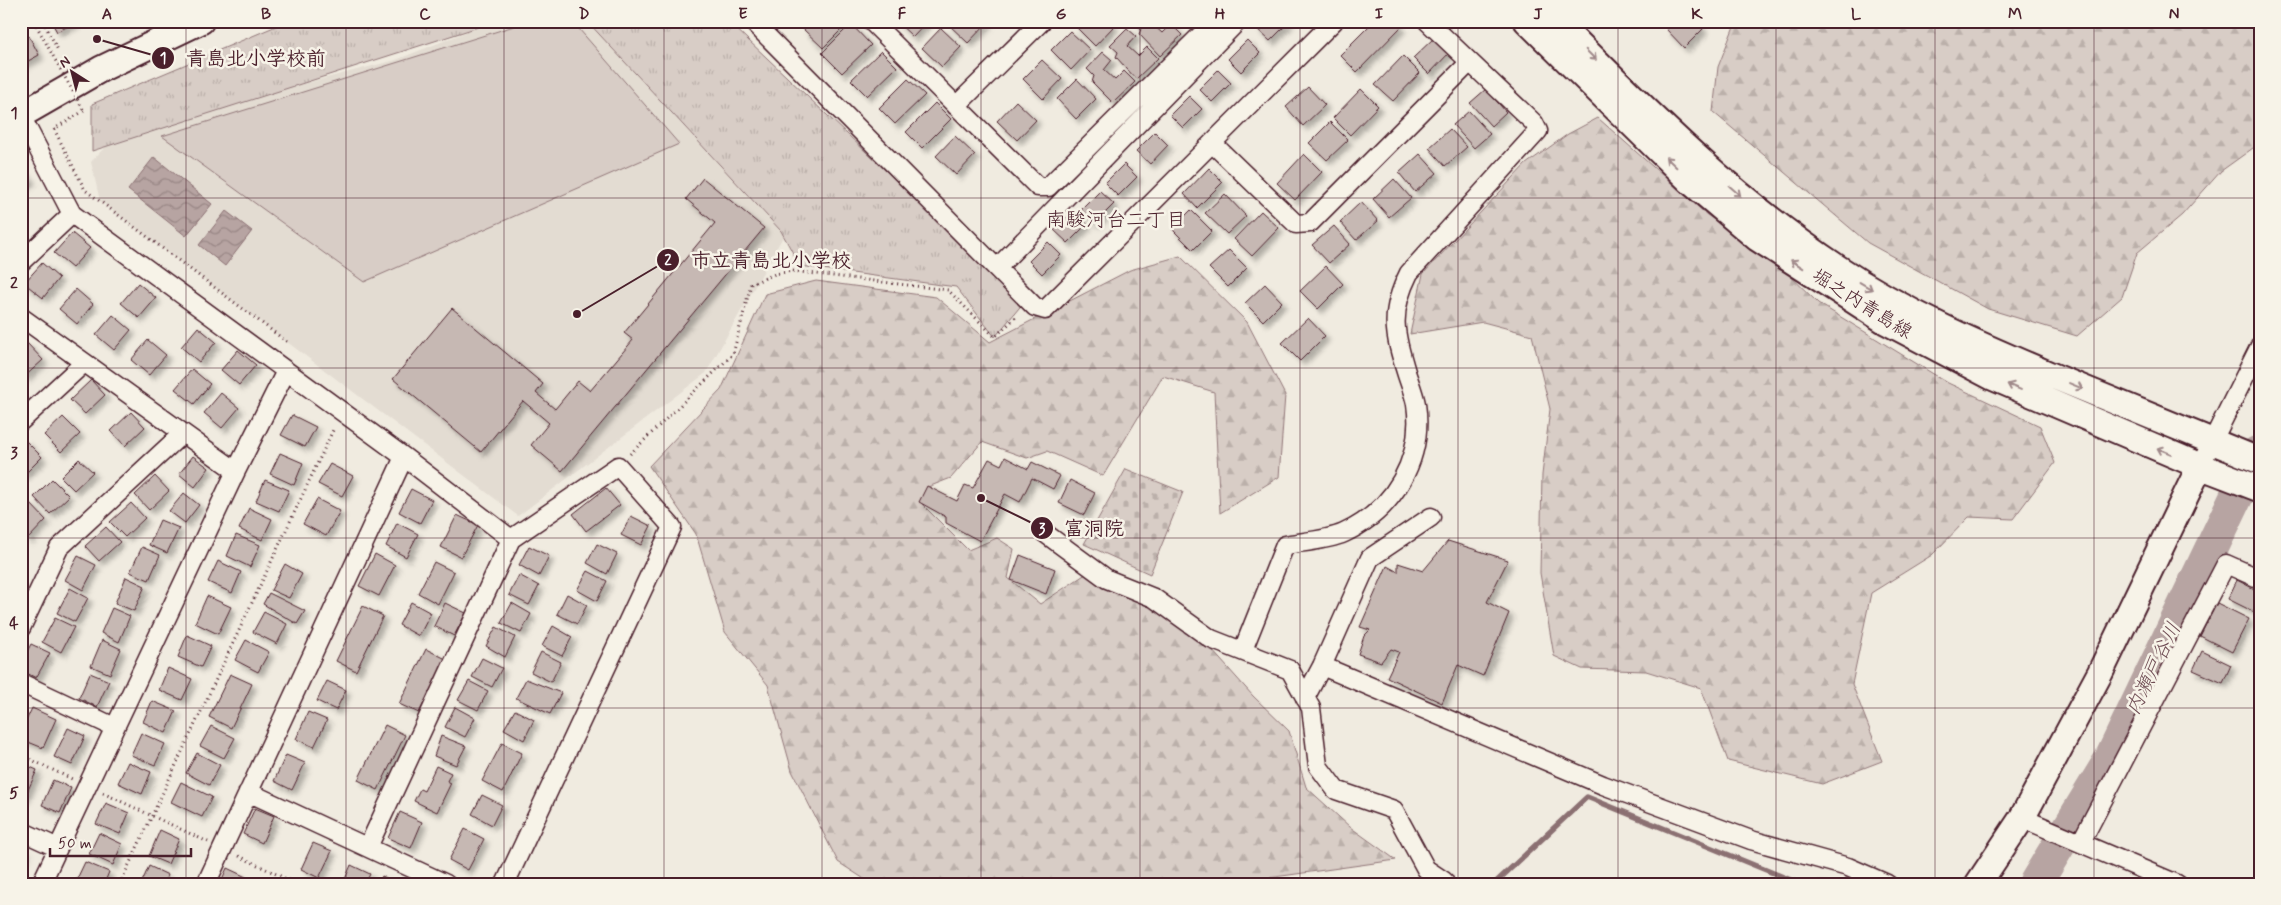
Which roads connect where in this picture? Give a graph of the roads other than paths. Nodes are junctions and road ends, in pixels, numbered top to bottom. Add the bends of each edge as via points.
1 (201, 21) edge
2 (752, 21) edge
3 (871, 21) edge
4 (1042, 21) edge
5 (1216, 21) edge
6 (1238, 21) edge
7 (1334, 21) edge
8 (1427, 21) edge
9 (1527, 21) edge
10 (1556, 21) edge
11 (1470, 62) junction
12 (956, 106) junction
13 (21, 116) edge
14 (1212, 143) junction
15 (72, 214) junction
16 (21, 262) edge
17 (997, 268) junction
18 (21, 317) edge
19 (2260, 346) edge
20 (84, 362) junction
21 (286, 371) junction
22 (21, 421) edge
23 (183, 433) junction
24 (2212, 443) junction
25 (404, 457) junction
26 (2260, 462) edge
27 (2200, 466) junction
28 (236, 471) junction
29 (2260, 489) edge
30 (1431, 517) dead end
31 (1042, 531) dead end
32 (511, 539) junction
33 (2260, 579) edge
34 (21, 628) edge
35 (1243, 650) junction
36 (1322, 666) junction
37 (21, 683) edge
38 (1305, 698) junction
39 (114, 727) junction
40 (248, 792) junction
41 (2022, 818) junction
42 (21, 831) edge
43 (2081, 842) junction
44 (368, 847) junction
45 (58, 848) junction
46 (41, 884) edge
47 (206, 884) edge
48 (446, 884) edge
49 (505, 884) edge
50 (1445, 884) edge
51 (1887, 884) edge
52 (1978, 884) edge
53 (2177, 884) edge

1 - 13 main road via 101,69
2 - 17 street
3 - 12 street
4 - 12 street
5 - 12 street via 1048,186 1038,187
6 - 17 street
7 - 14 street
8 - 11 street
27 -> 9 main road, 堀之内青島線 via 1992,377 1887,322 1757,238 1691,182
10 -> 24 main road, 堀之内青島線 via 1683,146 1767,218 1839,269 1902,307 2000,354
11 - 14 street via 1310,223 1296,224
11 - 35 street via 1534,123 1538,131 1409,273 1398,294 1395,318 1397,344 1416,402 1418,433 1408,470 1392,498 1343,534 1285,545
13 - 15 street
14 - 17 street via 1045,310 1031,302
15 - 16 street
15 - 21 street
18 - 20 street
19 - 24 street
20 - 22 street
20 - 23 street
21 - 25 street
21 - 28 street
23 - 28 street
23 - 34 street via 59,548
24 - 26 main road, 堀之内青島線
24 - 27 street
25 - 32 street
25 - 40 street
27 - 29 main road, 堀之内青島線
27 - 41 main road via 2100,673
28 - 39 street
30 - 36 street via 1370,558
31 - 35 street via 1107,580 1154,598 1211,639
32 - 44 street
32 - 49 street via 618,466 672,527
33 - 43 street via 2226,564
35 - 38 street via 1290,670
36 - 38 street
36 - 51 street via 1603,785 1750,840 1848,866
37 - 39 street
38 - 50 street via 1310,708 1318,766 1322,772 1336,790 1394,810 1426,869
39 - 45 street
40 - 44 street
40 - 47 street
41 - 43 street
41 - 52 main road
42 - 45 street
43 - 53 street
44 - 48 street
45 - 46 street

